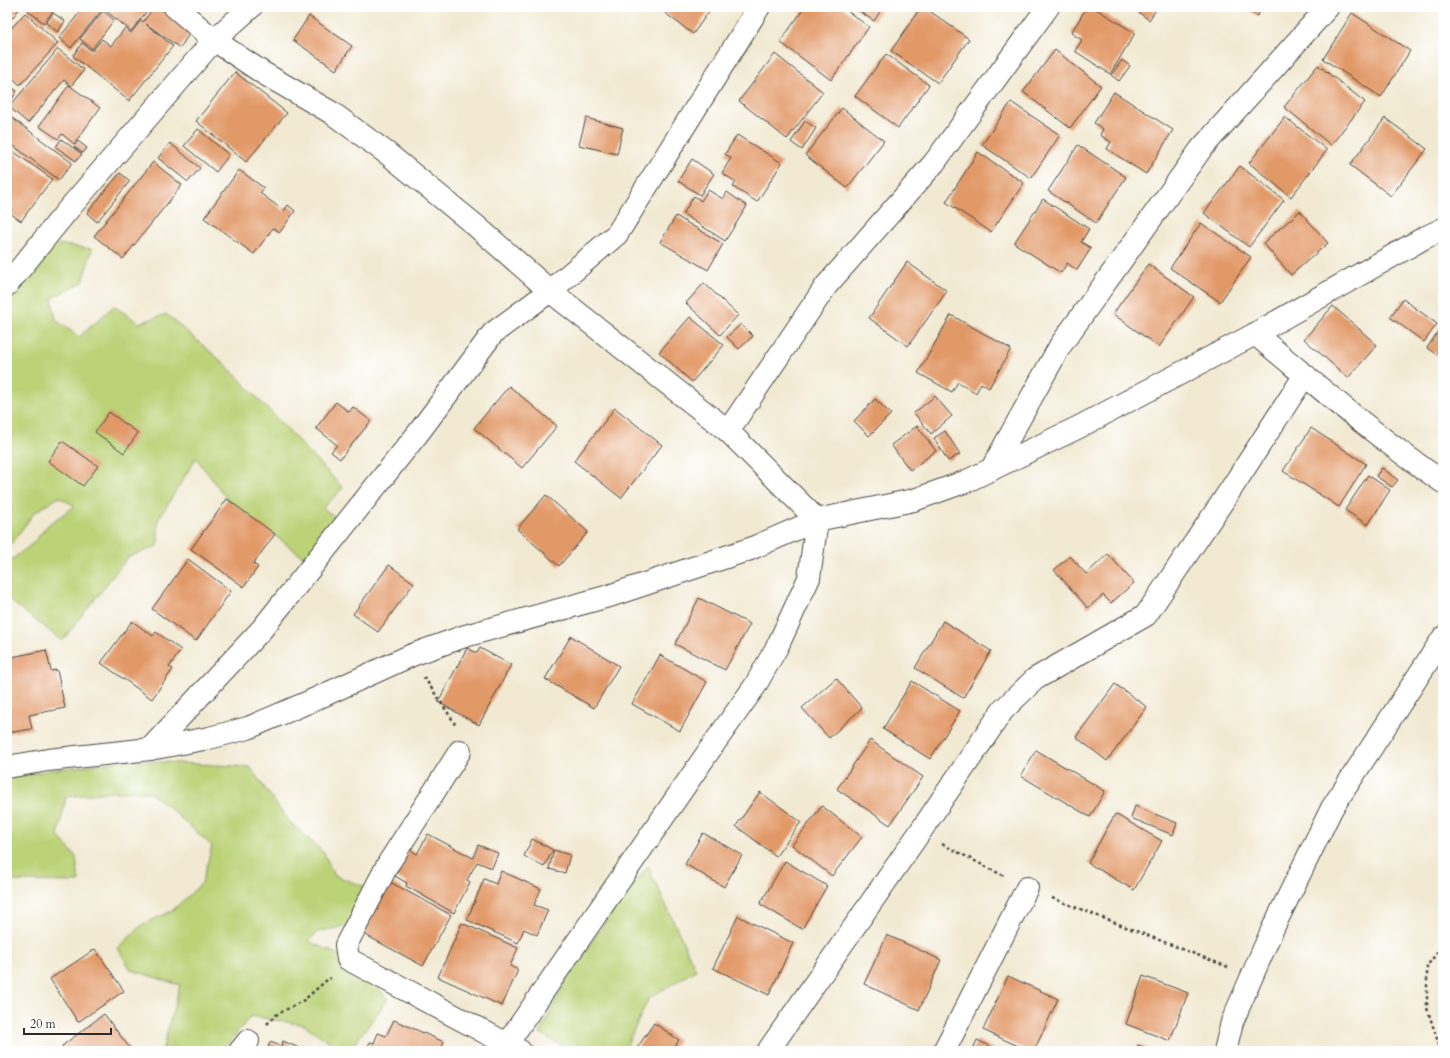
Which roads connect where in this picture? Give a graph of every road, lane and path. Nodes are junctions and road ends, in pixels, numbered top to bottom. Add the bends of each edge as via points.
1 (176, 7) edge
2 (251, 7) edge
3 (759, 7) edge
4 (1048, 7) edge
5 (1328, 7) edge
6 (214, 40) junction
7 (1443, 214) edge
8 (1434, 234) edge
9 (7, 285) edge
10 (550, 291) junction
11 (1255, 334) junction
12 (1305, 375) junction
13 (728, 431) junction
14 (991, 470) junction
15 (1443, 482) edge
16 (817, 520) junction
17 (1443, 638) edge
18 (412, 655) junction
19 (150, 749) junction
20 (460, 751) joint
21 (7, 767) edge
22 (920, 832) junction
23 (1027, 888) junction
24 (1443, 945) edge
25 (362, 967) junction
26 (1252, 977) junction
27 (244, 1047) edge
28 (510, 1049) edge
29 (768, 1051) edge
30 (944, 1051) edge
31 (1225, 1051) edge
32 (1441, 1051) edge

1 - 6 street
2 - 6 street
3 - 10 street via 617,234
4 - 13 street via 934,163 826,286
5 - 14 street via 1201,149 1060,346
6 - 9 street
6 - 10 street via 263,73 332,113 388,154
7 - 8 street
8 - 11 street
10 - 13 street
10 - 19 street via 493,334 419,432 262,629
11 - 12 street
11 - 14 street via 1079,427
12 - 15 street via 1361,422
12 - 22 street via 1146,614 1035,679 1002,710
13 - 16 street
14 - 16 street via 914,500
16 - 18 street via 750,549 609,596 465,636
16 - 28 street via 809,578 778,645 755,686
17 - 26 street via 1332,808
18 - 19 street via 248,728
18 - 20 path via 425,680 454,722
19 - 21 street
20 - 25 street via 388,864 346,945 348,960
22 - 23 path
22 - 29 street
23 - 26 path
23 - 30 street
24 - 32 path via 1427,966 1427,1008
25 - 27 path via 328,979 304,1000 276,1015
25 - 28 street
26 - 31 street via 1232,1022

